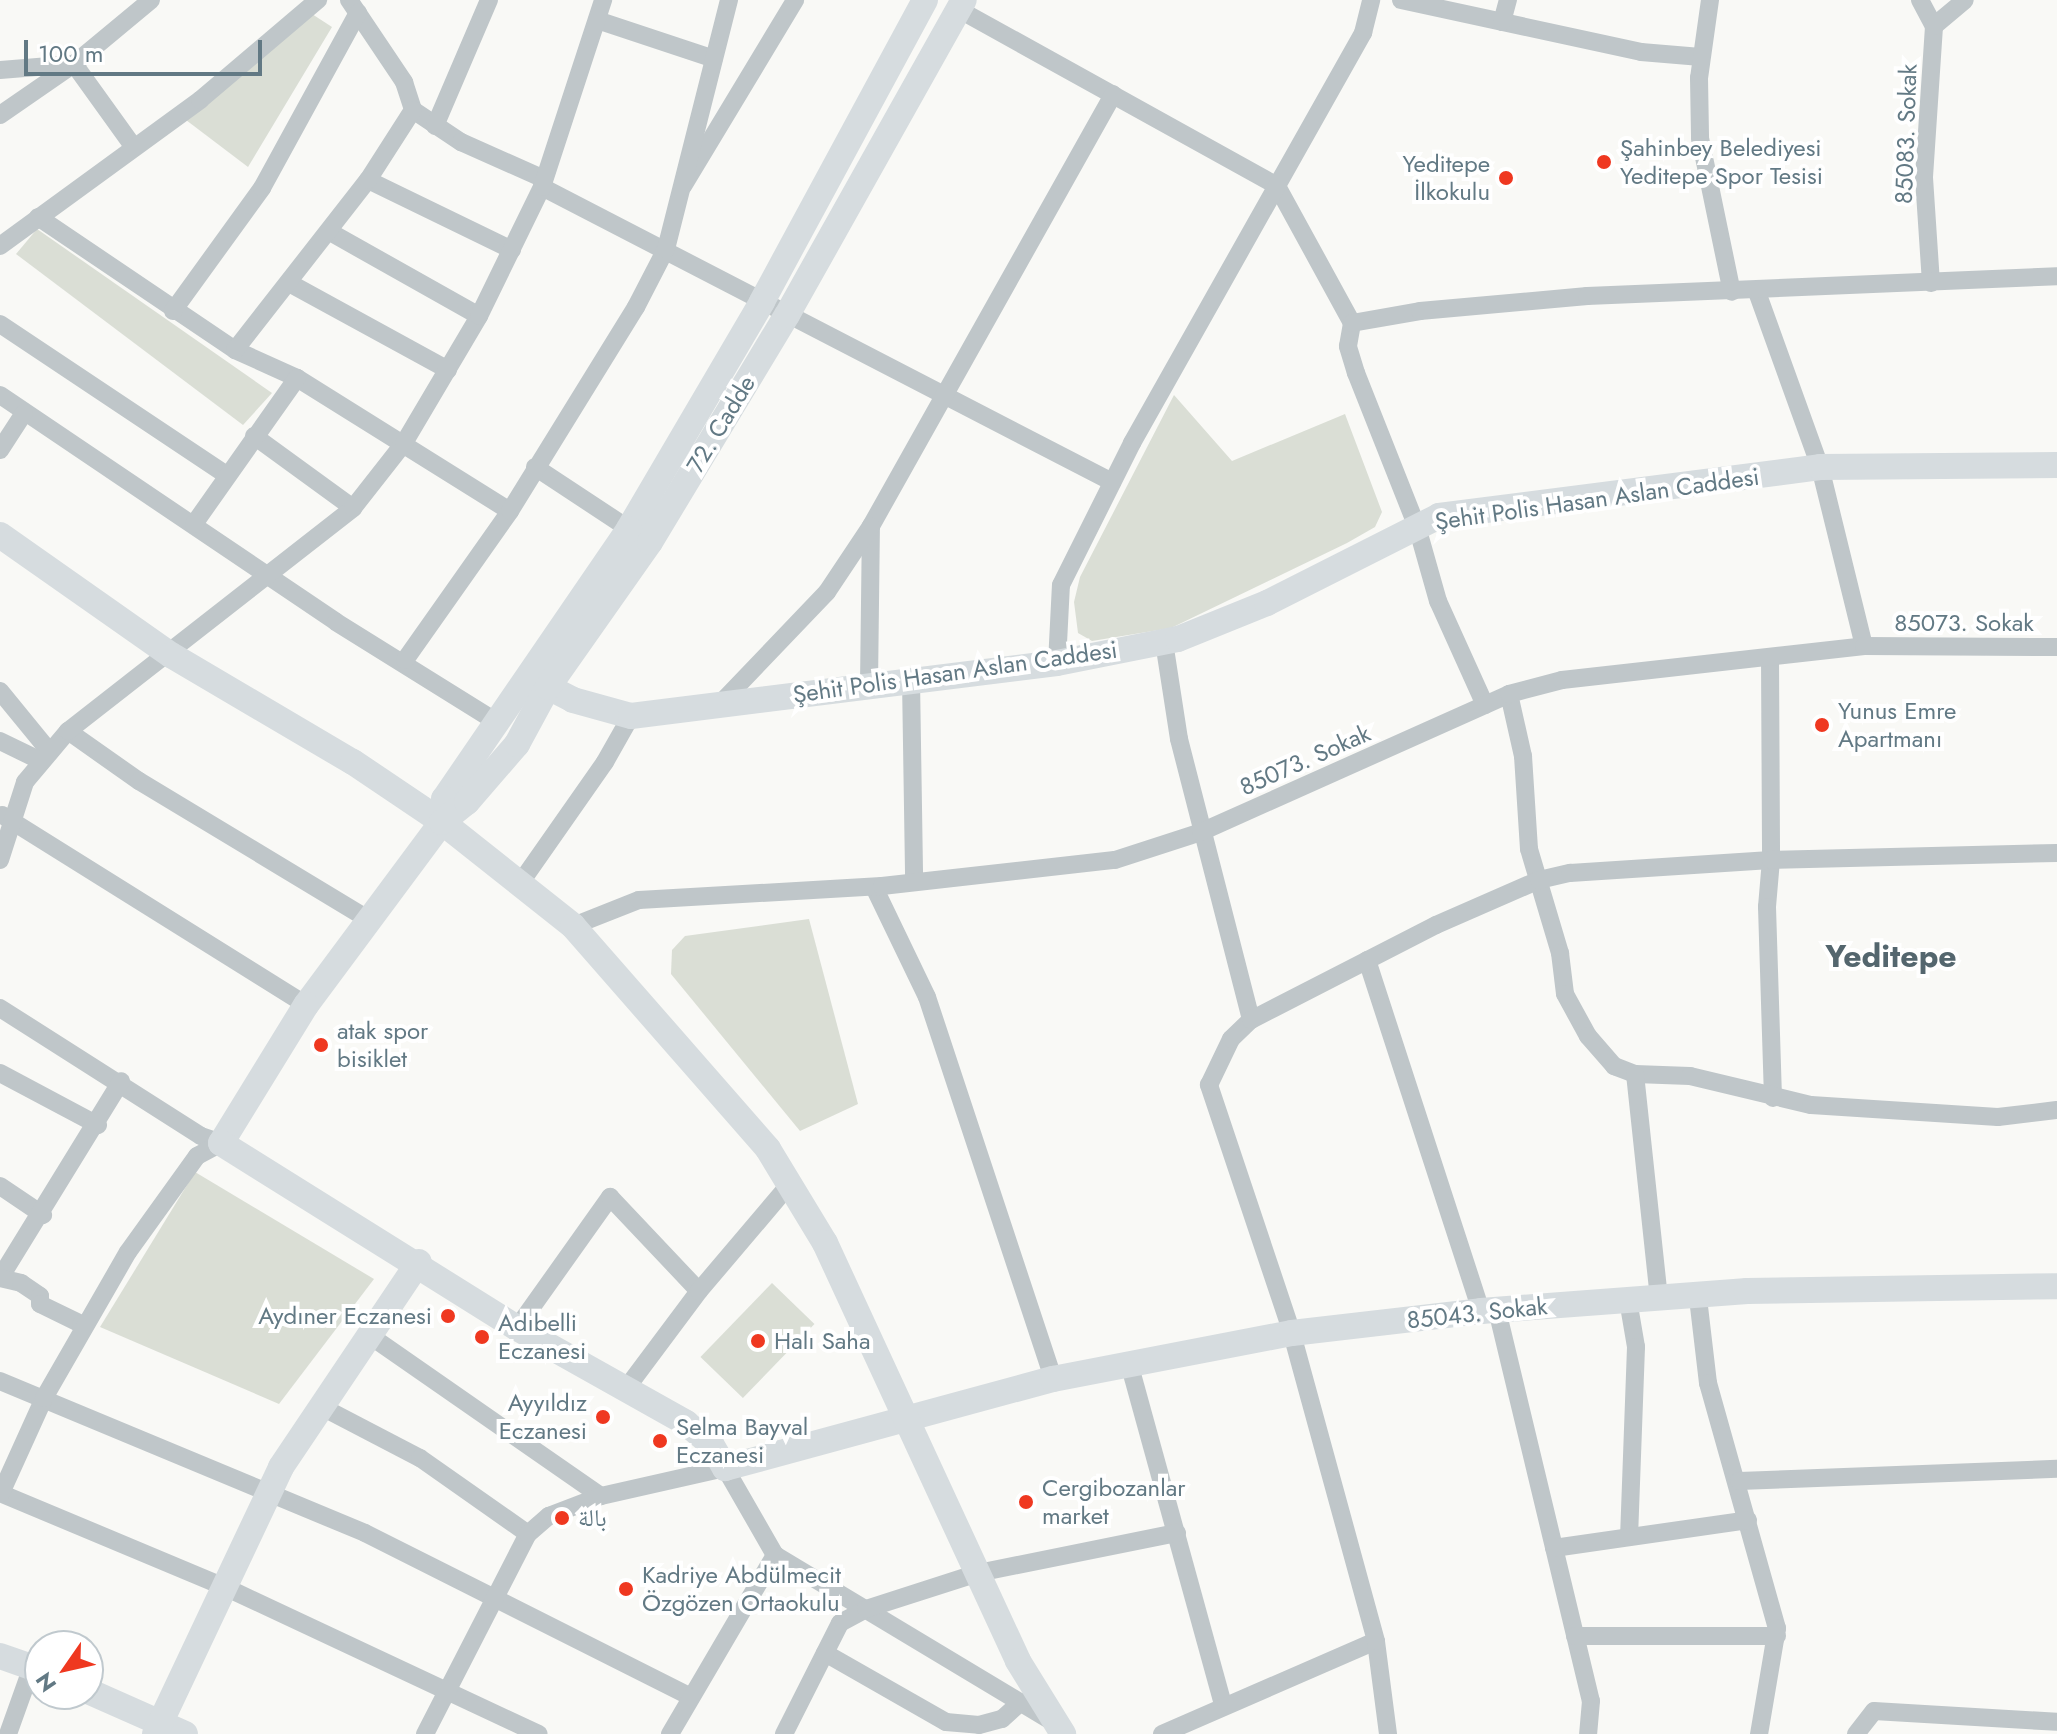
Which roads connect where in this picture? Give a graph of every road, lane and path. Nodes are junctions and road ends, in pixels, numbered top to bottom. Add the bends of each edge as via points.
1 (123, 0) edge
2 (318, 0) edge
3 (489, 0) edge
4 (603, 0) edge
5 (729, 0) edge
6 (795, 0) edge
7 (925, 0) edge
8 (1371, 0) edge
9 (1401, 0) edge
10 (1508, 0) edge
11 (1710, 0) edge
12 (1920, 0) edge
13 (1965, 0) edge
14 (957, 3) edge
15 (145, 6) edge
16 (354, 7) edge
17 (597, 20) junction
18 (1502, 22) junction
19 (1934, 26) junction
20 (1701, 57) junction
21 (714, 59) junction
22 (74, 64) junction
23 (0, 70) edge
24 (1113, 94) junction
25 (413, 110) junction
26 (0, 115) edge
27 (435, 126) junction
28 (133, 146) junction
29 (368, 180) junction
30 (543, 183) junction
31 (1277, 186) junction
32 (676, 195) junction
33 (38, 217) junction
34 (330, 232) junction
35 (0, 246) edge
36 (666, 249) junction
37 (512, 250) junction
38 (2057, 276) edge
39 (1931, 283) junction
40 (291, 284) junction
41 (1732, 292) junction
42 (1757, 292) junction
43 (762, 302) junction
44 (173, 311) junction
45 (787, 315) junction
46 (479, 316) junction
47 (1352, 323) junction
48 (0, 324) edge
49 (235, 350) junction
50 (448, 370) junction
51 (297, 378) junction
52 (945, 392) junction
53 (0, 395) edge
54 (24, 413) junction
55 (254, 436) junction
56 (404, 443) junction
57 (0, 450) edge
58 (2057, 465) edge
59 (535, 467) junction
60 (1820, 467) junction
61 (225, 474) junction
62 (1112, 482) junction
63 (353, 508) junction
64 (510, 511) junction
65 (194, 524) junction
66 (871, 526) junction
67 (1417, 527) junction
68 (629, 529) junction
69 (0, 535) edge
70 (271, 576) junction
71 (1164, 642) junction
72 (1864, 646) junction
73 (2057, 647) edge
74 (171, 655) junction
75 (1770, 657) junction
76 (405, 660) junction
77 (1057, 663) junction
78 (911, 680) junction
79 (869, 685) junction
80 (548, 687) junction
81 (0, 691) edge
82 (1509, 694) junction
83 (719, 705) junction
84 (1485, 705) junction
85 (631, 716) junction
86 (500, 724) junction
87 (68, 731) junction
88 (0, 741) edge
89 (46, 756) junction
90 (5, 816) edge
91 (442, 822) junction
92 (1201, 832) junction
93 (2057, 853) edge
94 (0, 860) edge
95 (1771, 860) junction
96 (1539, 880) junction
97 (521, 882) junction
98 (914, 882) junction
99 (874, 887) junction
100 (369, 920) junction
101 (573, 926) junction
102 (1367, 960) junction
103 (306, 1005) junction
104 (0, 1008) edge
105 (1251, 1020) junction
106 (0, 1073) edge
107 (1635, 1074) junction
108 (121, 1081) junction
109 (1773, 1098) junction
110 (2057, 1110) edge
111 (98, 1125) junction
112 (221, 1143) junction
113 (789, 1185) junction
114 (0, 1186) edge
115 (43, 1215) junction
116 (419, 1262) junction
117 (0, 1278) edge
118 (2057, 1286) edge
119 (699, 1291) junction
120 (1659, 1298) junction
121 (1698, 1298) junction
122 (1628, 1300) junction
123 (1489, 1310) junction
124 (517, 1328) junction
125 (82, 1330) junction
126 (1292, 1333) junction
127 (369, 1335) junction
128 (1129, 1363) junction
129 (1053, 1379) junction
130 (0, 1381) edge
131 (625, 1390) junction
132 (44, 1398) junction
133 (320, 1406) junction
134 (907, 1419) junction
135 (725, 1468) junction
136 (2057, 1469) edge
137 (1739, 1481) junction
138 (0, 1493) edge
139 (269, 1496) junction
140 (601, 1496) junction
141 (1748, 1520) junction
142 (1177, 1533) junction
143 (528, 1534) junction
144 (1629, 1537) junction
145 (1554, 1548) junction
146 (775, 1555) junction
147 (978, 1573) junction
148 (227, 1588) junction
149 (495, 1600) junction
150 (866, 1609) junction
151 (1575, 1636) junction
152 (1777, 1636) junction
153 (1376, 1641) junction
154 (825, 1653) junction
155 (0, 1656) edge
156 (24, 1664) edge
157 (448, 1690) junction
158 (24, 1696) edge
159 (691, 1697) junction
160 (104, 1700) edge
161 (1021, 1702) junction
162 (1223, 1704) junction
163 (2057, 1722) edge
164 (157, 1728) edge
165 (1060, 1729) edge
166 (1391, 1732) edge
167 (8, 1734) edge
168 (185, 1734) edge
169 (425, 1734) edge
170 (539, 1734) edge
171 (670, 1734) edge
172 (784, 1734) edge
173 (1162, 1734) edge
174 (1588, 1734) edge
175 (1759, 1734) edge
176 (1856, 1734) edge

1 - 15 street
2 - 28 street via 200,100
3 - 27 street
4 - 17 street
5 - 21 street
6 - 32 street via 702,161
7 - 43 street
8 - 31 street via 1363,33
9 - 18 street
10 - 18 street
11 - 20 street
12 - 19 street
13 - 19 street
14 - 24 street
14 - 45 street, 72. Cadde
15 - 22 street
16 - 25 street via 404,82
16 - 44 street via 262,188
17 - 21 street
17 - 30 street
18 - 20 street via 1641,52
19 - 39 street, 85083. Sokak via 1924,177
20 - 41 street via 1700,138
21 - 32 street
22 - 23 street
22 - 26 street
22 - 28 street
24 - 31 street
24 - 52 street
25 - 27 street
25 - 29 street
27 - 30 street
28 - 33 street
29 - 34 street
29 - 37 street
30 - 36 street
30 - 37 street
31 - 47 street
31 - 62 street
32 - 36 street
33 - 35 street
33 - 44 street
34 - 40 street
34 - 46 street
36 - 43 street
36 - 59 street via 636,307
37 - 46 street
38 - 39 street
39 - 42 street
40 - 49 street
40 - 50 street
41 - 42 street
41 - 47 street via 1587,296 1420,311
42 - 60 street
43 - 45 street
43 - 68 street
44 - 49 street
45 - 52 street
45 - 80 street, 72. Cadde via 650,542
46 - 50 street
47 - 67 street via 1348,346 1356,373
48 - 61 street
49 - 51 street
50 - 56 street
51 - 55 street
51 - 56 street
52 - 62 street
52 - 66 street
53 - 54 street
54 - 57 street
54 - 65 street
55 - 61 street
55 - 63 street
56 - 63 street
56 - 64 street
58 - 60 street, Şehit Polis Hasan Aslan Caddesi
59 - 64 street
59 - 68 street
60 - 67 street, Şehit Polis Hasan Aslan Caddesi via 1439,516
60 - 72 street
61 - 65 street
62 - 77 street via 1061,585
63 - 70 street
64 - 76 street
65 - 70 street
66 - 79 street
66 - 83 street via 827,592
67 - 71 street, Şehit Polis Hasan Aslan Caddesi via 1267,603
67 - 84 street via 1438,601
68 - 86 street
69 - 74 street
70 - 74 street
70 - 76 street
71 - 77 street, Şehit Polis Hasan Aslan Caddesi
71 - 92 street
72 - 73 street, 85073. Sokak
72 - 75 street, 85073. Sokak
74 - 87 street
74 - 91 street via 353,762
75 - 82 street, 85073. Sokak via 1562,680
75 - 95 street
76 - 86 street
77 - 78 street, Şehit Polis Hasan Aslan Caddesi
78 - 79 street, Şehit Polis Hasan Aslan Caddesi
78 - 98 street
79 - 83 street, Şehit Polis Hasan Aslan Caddesi
80 - 85 street, Şehit Polis Hasan Aslan Caddesi via 573,700
80 - 91 street, 72. Cadde via 517,744 467,802
81 - 89 street
82 - 84 street, 85073. Sokak
82 - 96 street via 1523,756 1529,849
83 - 85 street, Şehit Polis Hasan Aslan Caddesi
84 - 92 street, 85073. Sokak
85 - 97 street
86 - 91 street via 444,799
87 - 89 street
87 - 100 street via 139,781
88 - 89 street
89 - 90 street
90 - 94 street
90 - 103 street
91 - 97 street
91 - 100 street
92 - 98 street, 85073. Sokak via 1115,860
92 - 105 street
93 - 95 street
95 - 96 street via 1570,873
95 - 109 street via 1767,907
96 - 102 street
96 - 107 street via 1560,953 1565,994 1588,1036 1614,1066
97 - 101 street
98 - 99 street, 85073. Sokak
99 - 101 street, 85073. Sokak via 639,900
99 - 129 street via 927,997
100 - 103 street
101 - 113 street via 768,1149
102 - 105 street
102 - 123 street
103 - 112 street
104 - 108 street
105 - 126 street via 1231,1039 1209,1085
106 - 111 street
107 - 109 street via 1690,1076
107 - 120 street
108 - 111 street
108 - 112 street via 201,1136
109 - 110 street via 1900,1114 1998,1117
111 - 115 street
112 - 116 street
112 - 125 street via 197,1156 128,1252
113 - 119 street
113 - 134 street via 825,1243
114 - 115 street
115 - 117 street
116 - 124 street
116 - 127 street
117 - 125 street via 21,1283 40,1296 40,1304 81,1324
118 - 121 street, 85043. Sokak via 1747,1291
119 - 124 street via 610,1197
119 - 131 street
120 - 121 street, 85043. Sokak
120 - 122 street, 85043. Sokak
121 - 137 street via 1708,1383
122 - 123 street, 85043. Sokak
122 - 144 street via 1636,1347
123 - 126 street, 85043. Sokak
123 - 145 street
124 - 131 street
125 - 132 street
126 - 128 street, 85043. Sokak
126 - 153 street
127 - 133 street
127 - 140 street
128 - 129 street, 85043. Sokak
128 - 142 street
129 - 134 street, 85043. Sokak
130 - 132 street
131 - 135 street via 686,1423 711,1444
132 - 138 street
132 - 139 street
133 - 139 street
133 - 143 street via 420,1458
134 - 135 street, 85043. Sokak
134 - 147 street
135 - 140 street
135 - 146 street
136 - 137 street
137 - 141 street
138 - 148 street
139 - 148 street
139 - 149 street via 365,1533
140 - 143 street via 549,1516
141 - 144 street
141 - 152 street
142 - 147 street
142 - 162 street
143 - 149 street
144 - 145 street
145 - 151 street
146 - 150 street
146 - 159 street
147 - 150 street
147 - 165 street via 1018,1661
148 - 157 street
148 - 164 street
149 - 157 street
149 - 159 street
150 - 154 street via 840,1623
150 - 161 street
151 - 152 street
151 - 174 street via 1591,1701
152 - 175 street
153 - 162 street
153 - 166 street
154 - 161 street via 946,1722 979,1725 1002,1719
154 - 172 street
155 - 156 street
157 - 169 street
157 - 170 street
158 - 167 street
159 - 171 street
160 - 164 street
161 - 165 street
162 - 173 street
163 - 176 street via 1874,1711
164 - 168 street

